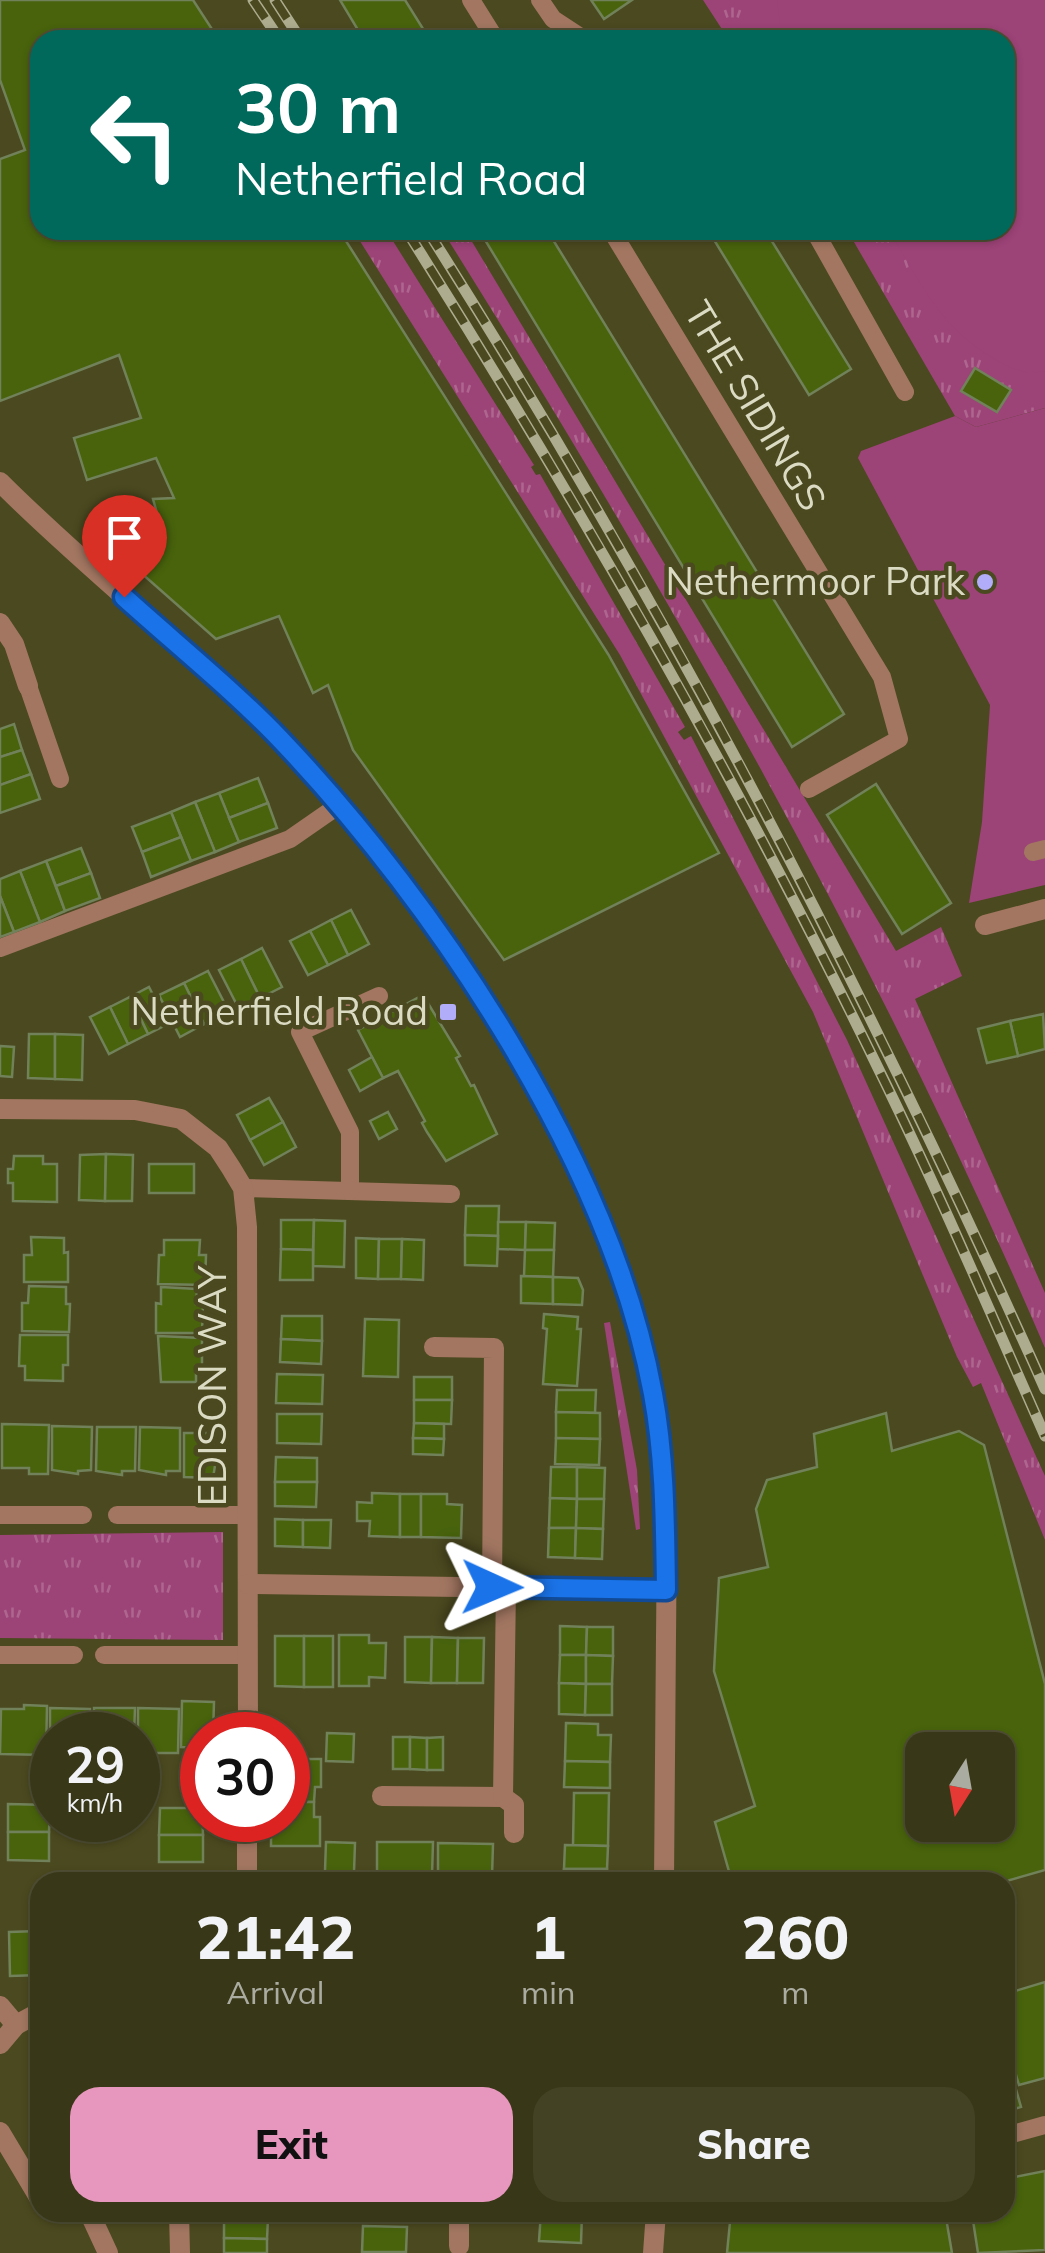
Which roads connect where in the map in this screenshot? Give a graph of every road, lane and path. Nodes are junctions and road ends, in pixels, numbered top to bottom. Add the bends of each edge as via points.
1 (472, 0) edge
2 (540, 0) edge
3 (490, 30) edge
4 (569, 30) edge
5 (617, 240) edge
6 (820, 240) edge
7 (905, 392) dead end
8 (0, 482) edge
9 (0, 623) edge
10 (28, 686) joint
11 (60, 780) dead end
12 (809, 789) dead end
13 (339, 805) junction
14 (1045, 909) edge
15 (984, 925) dead end
16 (0, 948) edge
17 (379, 996) dead end
18 (0, 1110) edge
19 (243, 1188) junction
20 (350, 1191) junction
21 (451, 1194) dead end
22 (434, 1347) dead end
23 (248, 1514) junction
24 (0, 1515) edge
25 (83, 1515) dead end
26 (117, 1515) dead end
27 (248, 1584) junction
28 (499, 1587) junction
29 (666, 1590) junction
30 (0, 1655) edge
31 (74, 1655) dead end
32 (104, 1655) dead end
33 (248, 1655) junction
34 (248, 1712) edge
35 (382, 1796) dead end
36 (503, 1798) junction
37 (514, 1833) dead end
38 (247, 1842) edge
39 (247, 1872) edge
40 (664, 1872) edge
41 (0, 2006) edge
42 (30, 2017) edge
43 (16, 2025) junction
44 (0, 2044) edge
45 (1045, 2125) edge
46 (0, 2132) edge
47 (1015, 2133) edge
48 (30, 2182) edge
49 (94, 2222) edge
50 (179, 2222) edge
51 (460, 2222) edge
52 (655, 2222) edge
53 (459, 2246) dead end
54 (108, 2253) edge
55 (180, 2253) edge
56 (653, 2253) edge

1 - 3 lane
2 - 4 lane
5 - 12 lane, THE SIDINGS via 882,677 899,739
6 - 7 lane
8 - 13 street via 278,736
9 - 10 street
10 - 11 lane
13 - 16 lane via 290,839
13 - 29 street via 410,893 511,1044 622,1275 653,1393
14 - 15 street
17 - 20 lane via 300,1032 350,1132
18 - 19 street, EDISON WAY via 135,1110 181,1119 218,1148
19 - 20 lane
19 - 23 street, EDISON WAY
20 - 21 lane
22 - 28 street via 494,1348
23 - 26 lane
23 - 27 street, EDISON WAY
24 - 25 lane
27 - 28 street
27 - 33 street, EDISON WAY
28 - 29 street
28 - 36 street
29 - 40 street
30 - 31 lane
32 - 33 lane
33 - 34 street, EDISON WAY
35 - 36 street
36 - 37 street via 514,1805
38 - 39 street
41 - 43 street
42 - 43 street
43 - 44 street
45 - 47 lane
46 - 48 street
49 - 54 street
50 - 55 street
51 - 53 street
52 - 56 street

